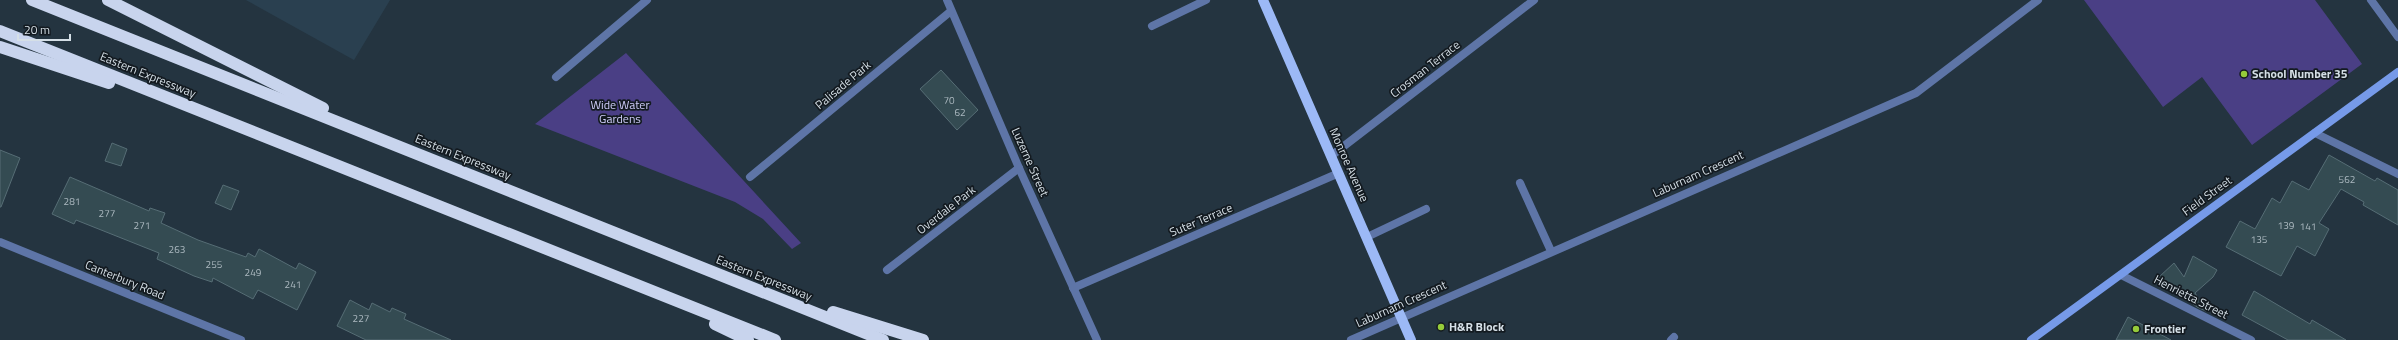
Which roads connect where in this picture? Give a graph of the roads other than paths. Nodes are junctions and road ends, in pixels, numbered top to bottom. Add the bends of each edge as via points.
1 (32, 0) edge
2 (108, 0) edge
3 (647, 0) edge
4 (947, 0) edge
5 (1206, 0) edge
6 (1263, 0) edge
7 (1534, 0) edge
8 (2038, 0) edge
9 (2371, 0) edge
10 (951, 11) junction
11 (1152, 26) dead end
12 (0, 31) edge
13 (2398, 37) edge
14 (0, 47) edge
15 (2398, 72) edge
16 (556, 77) dead end
17 (218, 118) junction
18 (2315, 132) junction
19 (394, 144) junction
20 (1331, 156) junction
21 (1019, 168) junction
22 (1338, 173) junction
23 (2398, 174) edge
24 (750, 177) dead end
25 (1520, 183) dead end
26 (1426, 210) dead end
27 (1367, 238) junction
28 (0, 242) edge
29 (1551, 251) junction
30 (887, 270) dead end
31 (2121, 275) junction
32 (630, 282) junction
33 (745, 286) junction
34 (1073, 288) junction
35 (1400, 317) junction
36 (1094, 337) edge
37 (241, 340) edge
38 (748, 340) edge
39 (775, 340) edge
40 (883, 340) edge
41 (923, 340) edge
42 (1351, 340) edge
43 (1411, 340) edge
44 (2031, 340) edge
45 (2251, 340) edge

1 - 19 highway, Eastern Expressway
2 - 19 highway
3 - 16 street
4 - 10 street, Luzerne Street
5 - 11 street
6 - 20 main road, Monroe Avenue
7 - 20 street, Crosman Terrace
8 - 29 street, Laburnam Crescent via 1916,93
9 - 13 street
10 - 21 street, Luzerne Street
10 - 24 street, Palisade Park
12 - 17 highway, Eastern Expressway
14 - 17 highway
15 - 18 street, Field Street
17 - 32 highway, Eastern Expressway
18 - 23 street
18 - 31 street, Field Street
19 - 33 highway, Eastern Expressway
20 - 22 main road, Monroe Avenue
21 - 30 street, Overdale Park
21 - 34 street, Luzerne Street
22 - 27 main road, Monroe Avenue
22 - 34 street, Suter Terrace
25 - 29 street
26 - 27 street
27 - 35 main road, Monroe Avenue
28 - 37 street, Canterbury Road
29 - 35 street, Laburnam Crescent
31 - 44 street, Field Street
31 - 45 street, Henrietta Street
32 - 38 highway
32 - 39 highway, Eastern Expressway
33 - 40 highway, Eastern Expressway
33 - 41 highway
34 - 36 street, Luzerne Street
35 - 42 street, Laburnam Crescent
35 - 43 main road, Monroe Avenue

